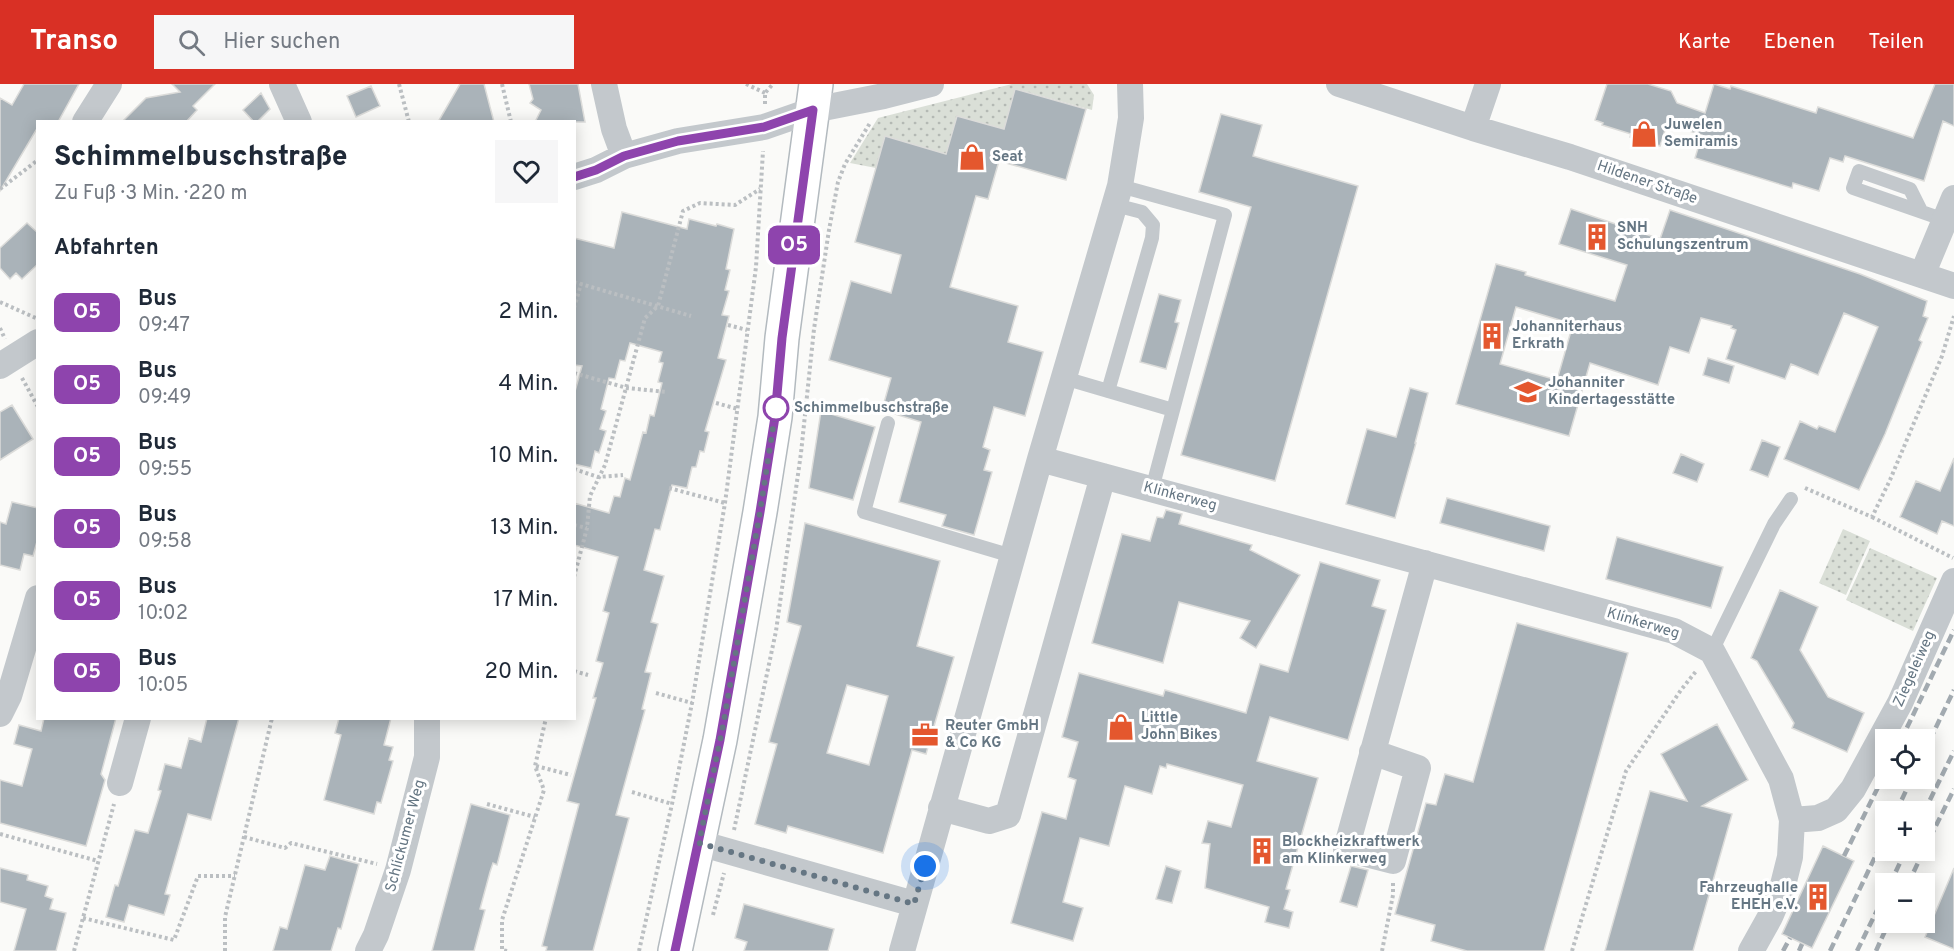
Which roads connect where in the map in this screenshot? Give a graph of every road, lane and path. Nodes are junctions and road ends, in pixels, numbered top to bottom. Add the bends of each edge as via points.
1 (109, 84) edge
2 (282, 84) edge
3 (399, 84) edge
4 (502, 84) edge
5 (604, 84) edge
6 (746, 84) edge
7 (773, 84) edge
8 (931, 84) edge
9 (1130, 84) edge
10 (1339, 84) edge
11 (1488, 84) edge
12 (765, 93) junction
13 (814, 97) edge
14 (86, 120) edge
15 (298, 120) edge
16 (408, 120) edge
17 (511, 120) edge
18 (764, 127) junction
19 (1473, 128) junction
20 (624, 156) junction
21 (36, 162) edge
22 (576, 176) edge
23 (0, 189) edge
24 (761, 189) junction
25 (1118, 196) junction
26 (1950, 209) edge
27 (1921, 211) dead end
28 (1922, 275) junction
29 (576, 283) edge
30 (581, 284) junction
31 (1954, 286) edge
32 (576, 301) edge
33 (0, 302) edge
34 (658, 306) junction
35 (691, 316) dead end
36 (1954, 316) edge
37 (36, 318) edge
38 (728, 325) dead end
39 (747, 330) junction
40 (36, 343) edge
41 (7, 362) edge
42 (576, 374) edge
43 (1064, 378) junction
44 (627, 388) junction
45 (1108, 391) junction
46 (668, 392) dead end
47 (716, 403) dead end
48 (36, 404) edge
49 (738, 409) junction
50 (1173, 410) junction
51 (888, 423) dead end
52 (1040, 459) junction
53 (576, 470) edge
54 (623, 475) dead end
55 (1103, 476) junction
56 (598, 477) junction
57 (669, 488) dead end
58 (1152, 489) junction
59 (1791, 499) joint
60 (725, 503) junction
61 (1872, 517) junction
62 (576, 525) edge
63 (587, 528) junction
64 (1012, 556) junction
65 (1954, 559) edge
66 (1425, 563) junction
67 (576, 570) edge
68 (1954, 581) edge
69 (36, 605) edge
70 (1712, 651) junction
71 (576, 672) edge
72 (588, 675) dead end
73 (656, 693) dead end
74 (692, 703) junction
75 (0, 714) edge
76 (137, 720) edge
77 (272, 720) edge
78 (427, 720) edge
79 (546, 720) edge
80 (1372, 752) junction
81 (535, 766) junction
82 (571, 775) dead end
83 (120, 783) joint
84 (632, 792) dead end
85 (487, 804) dead end
86 (672, 804) junction
87 (941, 808) junction
88 (536, 817) junction
89 (1792, 820) junction
90 (0, 834) edge
91 (244, 837) junction
92 (699, 843) junction
93 (98, 861) junction
94 (1393, 861) junction
95 (398, 870) junction
96 (235, 876) junction
97 (914, 904) junction
98 (83, 918) junction
99 (504, 950) edge
100 (74, 951) edge
101 (225, 951) edge
102 (368, 951) edge
103 (639, 951) edge
104 (675, 951) edge
105 (902, 951) edge
106 (1382, 951) edge
107 (1572, 951) edge
108 (1751, 951) edge

1 - 14 street
2 - 15 street
3 - 16 path
4 - 17 path
5 - 20 street
6 - 12 path
7 - 12 path
8 - 13 street via 884,96
9 - 25 street via 1131,118
10 - 19 street, Hildener Straße
11 - 19 street
12 - 18 path
13 - 18 street
13 - 92 main road via 775,417
18 - 20 street via 678,141
18 - 24 path
19 - 28 street, Hildener Straße
20 - 22 street
21 - 23 path
24 - 34 path via 735,205 699,203 683,211
24 - 39 path
25 - 43 street
25 - 45 lane via 1153,225
25 - 50 lane via 1225,215
26 - 27 lane
26 - 28 street
28 - 31 street, Hildener Straße
29 - 30 path
30 - 32 path
30 - 34 path
33 - 37 path
34 - 35 path
34 - 44 path via 645,318
36 - 61 path via 1942,356
38 - 39 path
39 - 49 path
40 - 41 street
41 - 48 path
42 - 44 path
43 - 45 lane
43 - 52 street
44 - 46 path
44 - 56 path
45 - 50 lane
47 - 49 path
49 - 60 path
50 - 58 lane
51 - 64 lane via 864,512
52 - 55 street, Klinkerweg
52 - 64 street
53 - 56 path
54 - 56 path
55 - 58 street, Klinkerweg
55 - 87 street via 1008,814 989,821
56 - 63 path via 590,496
57 - 60 path
58 - 66 street, Klinkerweg
59 - 61 path via 1803,487
59 - 70 lane via 1774,524
60 - 74 path
61 - 65 path
62 - 63 path
63 - 67 path
64 - 87 street
66 - 70 street, Klinkerweg via 1674,631
66 - 80 street
68 - 89 street, Ziegeleiweg via 1900,703 1853,789 1836,810 1818,818
69 - 75 street
70 - 89 street via 1781,779
70 - 107 path via 1626,771
71 - 72 path
73 - 74 path
74 - 86 path
76 - 83 street
77 - 91 path
78 - 95 street, Schlickumer Weg via 427,757
79 - 81 path
80 - 94 street via 1418,768
80 - 94 street via 1346,849
81 - 82 path
81 - 88 path via 544,790
83 - 93 path
84 - 86 path
85 - 88 path
86 - 103 path
87 - 97 street
88 - 99 path via 502,920
89 - 108 street via 1790,856 1782,889
90 - 93 path
91 - 95 path via 285,848 291,843
91 - 96 path
92 - 97 street
92 - 104 main road
93 - 98 path
94 - 106 path via 1393,895
95 - 102 street, Schlickumer Weg
96 - 98 path via 198,876 174,940
96 - 101 path via 225,917
97 - 105 street
98 - 100 path

